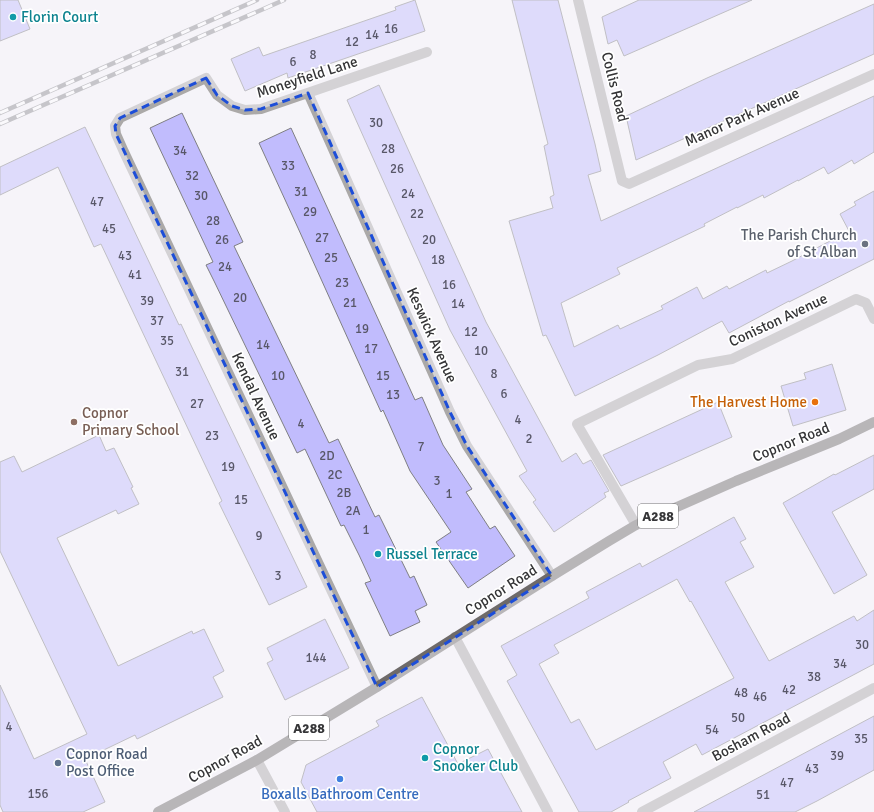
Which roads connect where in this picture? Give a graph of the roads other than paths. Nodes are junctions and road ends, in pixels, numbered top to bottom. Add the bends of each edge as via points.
1 (579, 0) edge
2 (427, 52) dead end
3 (874, 74) edge
4 (308, 93) junction
5 (120, 118) joint
6 (622, 181) joint
7 (874, 319) edge
8 (874, 422) edge
9 (636, 525) junction
10 (552, 576) junction
11 (455, 637) junction
12 (377, 687) junction
13 (874, 688) edge
14 (257, 760) junction
15 (158, 812) edge
16 (285, 812) edge
17 (548, 812) edge
18 (642, 812) edge

1 - 6 street, Collis Road
2 - 4 street, Moneyfield Lane
3 - 6 street, Manor Park Avenue via 630,184
4 - 5 street, Moneyfield Lane via 261,109 244,110 232,106 218,95 206,78
4 - 10 street, Keswick Avenue via 467,446
5 - 12 street, Kendal Avenue via 114,126 116,134
7 - 9 street, Coniston Avenue via 866,303 856,299 732,359 698,365 577,424
8 - 9 main road, Copnor Road / A288
9 - 10 main road, Copnor Road / A288
10 - 11 main road, Copnor Road / A288
11 - 12 main road, Copnor Road / A288
11 - 17 street
12 - 14 main road, Copnor Road / A288
13 - 18 street, Bosham Road
14 - 15 main road, Copnor Road / A288
14 - 16 street

